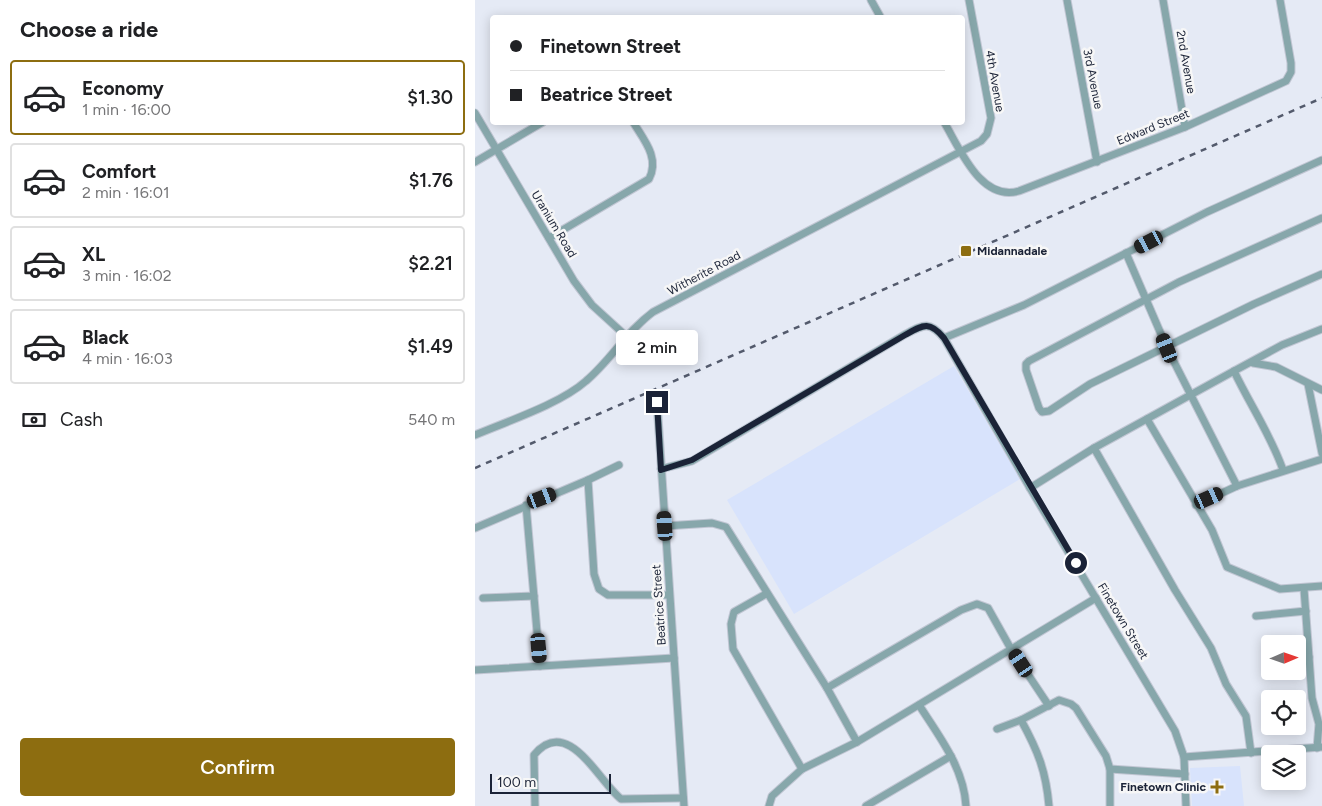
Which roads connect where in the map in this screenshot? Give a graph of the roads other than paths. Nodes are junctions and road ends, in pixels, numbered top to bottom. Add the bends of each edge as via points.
1 (871, 0) edge
2 (969, 0) edge
3 (1067, 0) edge
4 (1163, 0) edge
5 (1280, 0) edge
6 (879, 15) edge
7 (475, 114) edge
8 (538, 125) edge
9 (635, 125) edge
10 (946, 125) edge
11 (1185, 127) junction
12 (497, 150) junction
13 (961, 153) junction
14 (1322, 160) edge
15 (475, 162) edge
16 (1097, 162) junction
17 (1322, 218) edge
18 (549, 238) junction
19 (1126, 253) junction
20 (1322, 274) edge
21 (1147, 299) junction
22 (1322, 329) edge
23 (626, 336) junction
24 (944, 338) junction
25 (1167, 348) junction
26 (1253, 363) junction
27 (1234, 372) junction
28 (1308, 384) junction
29 (1322, 390) edge
30 (1191, 396) junction
31 (657, 402) dead end
32 (1147, 419) junction
33 (475, 435) edge
34 (1094, 448) junction
35 (1322, 453) edge
36 (1322, 459) edge
37 (619, 465) dead end
38 (661, 470) junction
39 (1283, 470) junction
40 (588, 480) junction
41 (1237, 486) junction
42 (1030, 488) junction
43 (1196, 504) junction
44 (526, 505) junction
45 (665, 526) junction
46 (475, 528) edge
47 (1322, 586) edge
48 (1304, 589) junction
49 (766, 594) junction
50 (669, 595) junction
51 (534, 596) junction
52 (483, 598) dead end
53 (1097, 598) junction
54 (1306, 612) junction
55 (1256, 616) dead end
56 (1011, 649) junction
57 (1306, 657) edge
58 (1309, 657) junction
59 (674, 658) junction
60 (540, 666) junction
61 (475, 670) edge
62 (827, 688) junction
63 (919, 705) junction
64 (1049, 706) junction
65 (1021, 720) junction
66 (997, 729) dead end
67 (857, 742) junction
68 (1319, 748) edge
69 (1251, 753) junction
70 (951, 756) junction
71 (1183, 757) junction
72 (802, 769) junction
73 (1111, 769) junction
74 (1185, 774) junction
75 (683, 802) edge
76 (535, 806) edge
77 (769, 806) edge
78 (866, 806) edge
79 (966, 806) edge
80 (1049, 806) edge
81 (1110, 806) edge
82 (1186, 806) edge

1 - 6 street
2 - 13 street, 4th Avenue via 991,118 984,138
3 - 16 street, 3rd Avenue
4 - 11 street, 2nd Avenue
5 - 11 street, Edward Street via 1291,63 1288,79
7 - 12 street, Uranium Road
8 - 12 street
9 - 18 street via 652,155 654,164 649,179
10 - 13 street, Edward Street
11 - 16 street, Edward Street
12 - 15 street
12 - 18 street, Uranium Road
13 - 16 street, Edward Street via 986,185 1007,194
13 - 23 street, Witherite Road via 653,312
14 - 19 street via 1274,180
17 - 21 street
18 - 23 street, Uranium Road via 587,298
19 - 21 street
19 - 24 street via 1024,305
20 - 25 street
21 - 25 street
21 - 25 street via 1029,361 1026,370 1037,404 1042,412 1049,411 1089,384
22 - 26 street via 1282,345
23 - 33 street, Witherite Road via 599,369 577,388
24 - 38 street, Finetown Street via 929,325 923,325 715,448
24 - 42 street, Finetown Street
25 - 30 street
26 - 27 street
26 - 28 street via 1276,367
27 - 30 street
27 - 39 street via 1273,444
28 - 29 street
28 - 35 street
30 - 32 street
30 - 41 street
31 - 38 street, Beatrice Street
32 - 34 street
32 - 43 street
34 - 42 street
34 - 69 street via 1211,648 1226,684 1246,716
36 - 39 street
37 - 40 street
38 - 45 street, Beatrice Street
39 - 41 street
40 - 44 street
40 - 50 street via 599,589 608,595
41 - 43 street
42 - 53 street, Finetown Street
43 - 48 street via 1212,530 1227,567 1280,589
44 - 46 street
44 - 51 street
45 - 49 street via 712,523 726,528
45 - 50 street, Beatrice Street
47 - 48 street
48 - 54 street
49 - 62 street
49 - 72 street via 734,612 731,624 733,649
50 - 59 street, Beatrice Street
51 - 52 street
51 - 60 street
53 - 56 street
53 - 71 street, Finetown Street via 1175,731
54 - 55 street
54 - 58 street
56 - 62 street via 988,608 977,604 961,610
56 - 63 street
56 - 64 street
57 - 58 street
58 - 68 street via 1312,698 1319,724
59 - 60 street
59 - 75 street, Beatrice Street
60 - 61 street
62 - 67 street
63 - 67 street
63 - 70 street
64 - 65 street
64 - 73 street via 1059,700 1076,708
65 - 66 street
65 - 80 street via 1041,758
67 - 72 street
68 - 69 street
69 - 71 street
70 - 78 street
70 - 79 street
71 - 74 street, Finetown Street
72 - 77 street via 772,796
73 - 74 street
73 - 81 street
74 - 82 street, Finetown Street
75 - 76 street via 621,799 582,752 553,744 539,749 534,755

